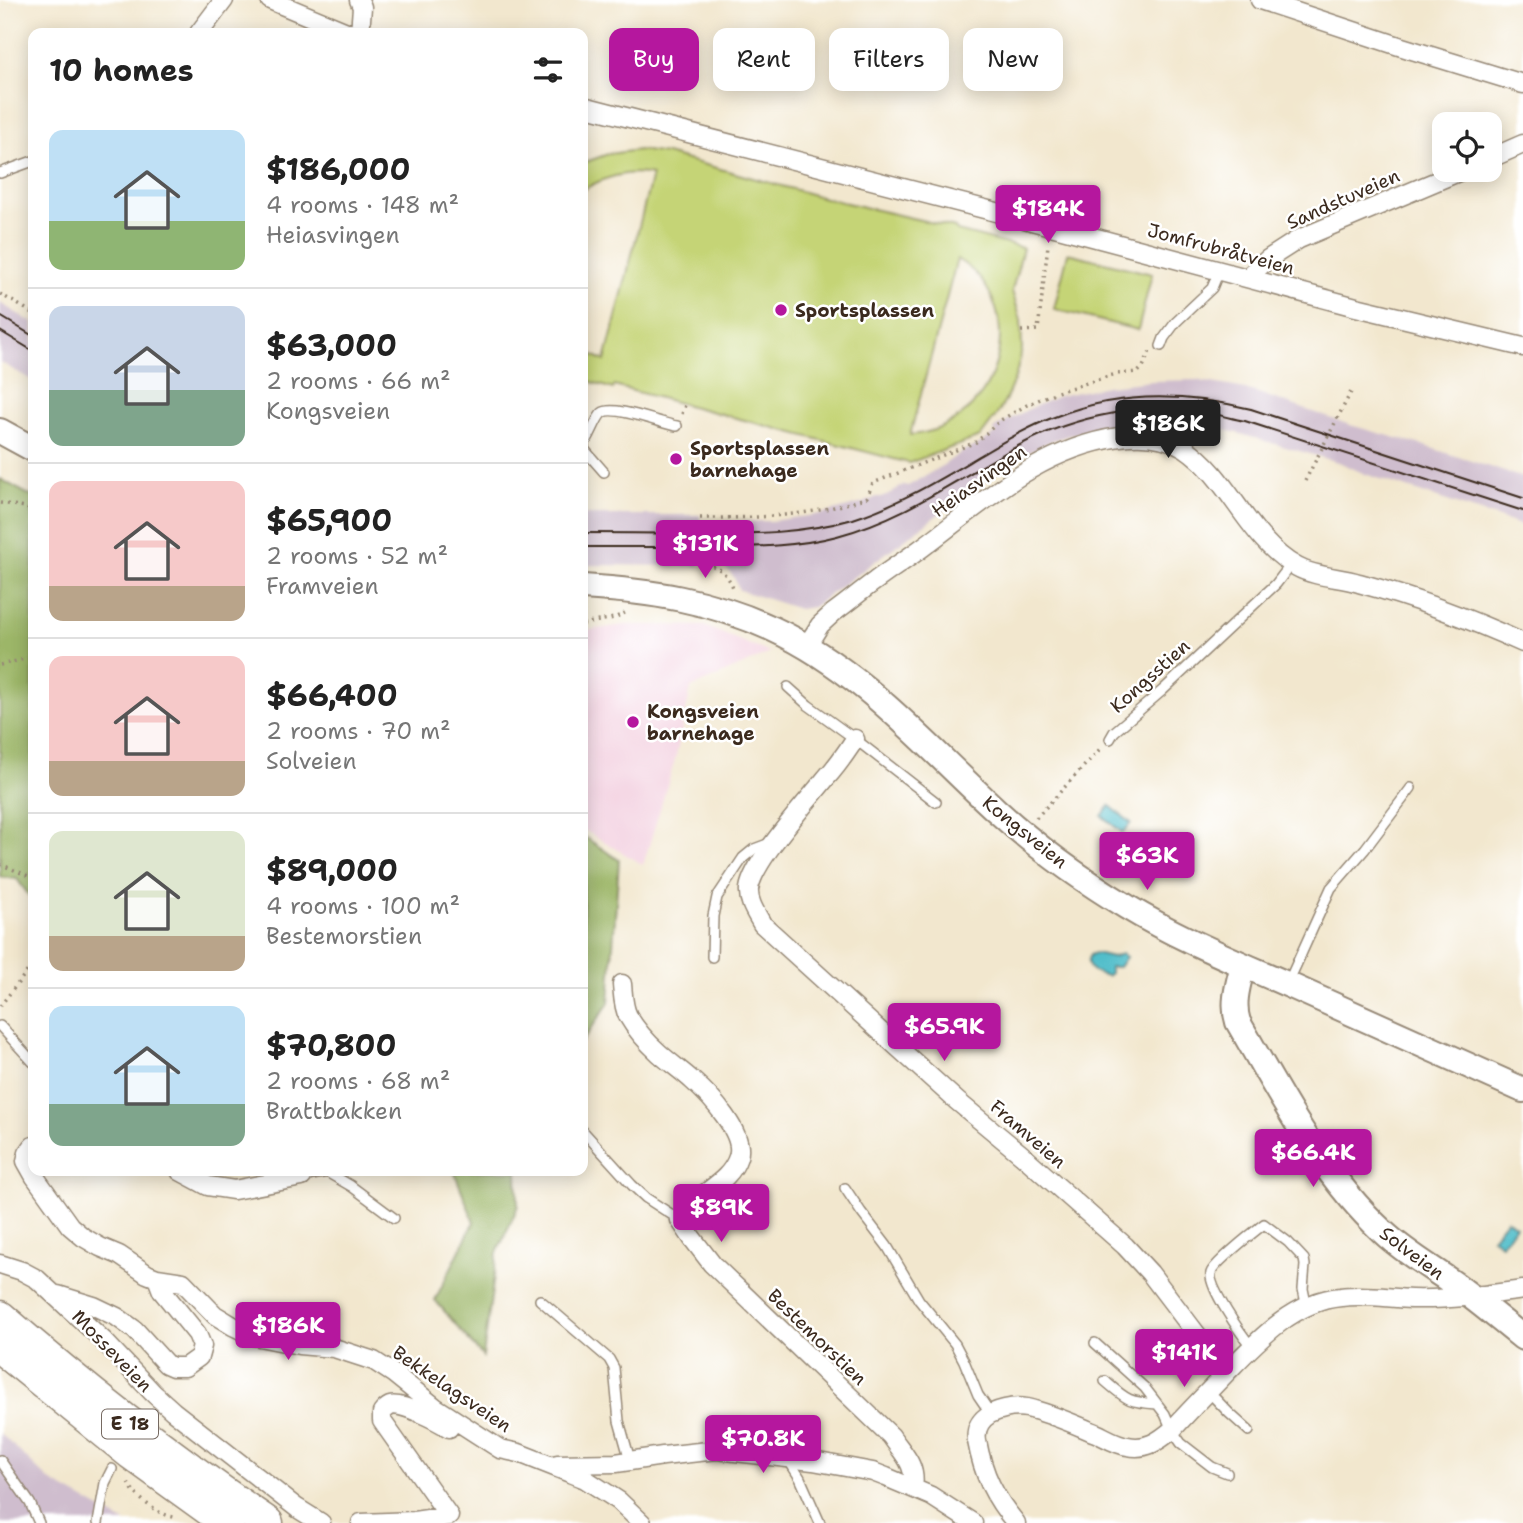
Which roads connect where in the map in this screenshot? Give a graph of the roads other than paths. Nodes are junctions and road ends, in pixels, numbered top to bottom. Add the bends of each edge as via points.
1 (224, 0) edge
2 (270, 0) edge
3 (359, 0) edge
4 (1260, 0) edge
5 (203, 28) edge
6 (337, 28) edge
7 (360, 28) edge
8 (1523, 84) edge
9 (588, 107) edge
10 (1523, 145) edge
11 (1502, 154) edge
12 (28, 164) edge
13 (0, 173) edge
14 (1434, 182) edge
15 (1219, 271) junction
16 (1247, 278) junction
17 (1161, 346) road end
18 (1523, 347) edge
19 (677, 426) dead end
20 (0, 431) edge
21 (588, 439) edge
22 (28, 446) edge
23 (588, 453) edge
24 (604, 472) dead end
25 (1292, 563) junction
26 (588, 587) edge
27 (1523, 643) edge
28 (806, 646) junction
29 (788, 687) dead end
30 (855, 739) junction
31 (1110, 739) road end
32 (1411, 788) dead end
33 (936, 802) dead end
34 (775, 842) junction
35 (712, 957) dead end
36 (1243, 965) junction
37 (622, 984) dead end
38 (1287, 984) junction
39 (0, 1026) edge
40 (28, 1057) edge
41 (1523, 1090) edge
42 (588, 1137) edge
43 (34, 1176) edge
44 (189, 1176) edge
45 (307, 1176) edge
46 (334, 1176) edge
47 (302, 1177) joint
48 (845, 1188) dead end
49 (394, 1218) dead end
50 (680, 1220) junction
51 (0, 1264) edge
52 (157, 1278) junction
53 (1523, 1290) edge
54 (55, 1294) junction
55 (1472, 1297) junction
56 (540, 1300) dead end
57 (1307, 1308) junction
58 (0, 1317) edge
59 (1523, 1338) edge
60 (1095, 1343) dead end
61 (1251, 1346) junction
62 (0, 1347) edge
63 (1226, 1373) junction
64 (1105, 1381) dead end
65 (1208, 1391) junction
66 (1157, 1404) junction
67 (991, 1414) junction
68 (1172, 1430) junction
69 (1249, 1431) dead end
70 (500, 1449) junction
71 (788, 1459) junction
72 (0, 1460) edge
73 (630, 1460) junction
74 (550, 1465) junction
75 (112, 1469) dead end
76 (1227, 1473) dead end
77 (913, 1488) junction
78 (1010, 1521) edge
79 (39, 1523) edge
80 (98, 1523) edge
81 (228, 1523) edge
82 (267, 1523) edge
83 (322, 1523) edge
84 (361, 1523) edge
85 (642, 1523) edge
86 (820, 1523) edge
87 (973, 1523) edge

1 - 5 street
2 - 6 street
3 - 7 street
4 - 8 street
9 - 15 street, Jomfrubråtveien
10 - 11 street
12 - 13 lane
14 - 16 street, Sandstuveien via 1300,239
15 - 16 street, Jomfrubråtveien
15 - 17 lane via 1212,288 1168,331
16 - 18 street, Jomfrubråtveien
19 - 21 lane via 604,411
20 - 22 main road
23 - 24 lane
25 - 27 street, Heiasvingen via 1434,607
25 - 28 street, Heiasvingen via 1274,549 1202,461 1186,448 1154,436 1097,440 1049,458 1013,479 833,613
25 - 31 lane, Kongsstien via 1276,584
26 - 28 main road, Kongsveien via 689,599 734,613
28 - 36 main road, Kongsveien via 882,702 999,813 1059,861 1129,908
29 - 30 lane
30 - 33 lane
30 - 34 street, Framveien
32 - 38 lane via 1331,888
34 - 35 lane via 743,858 717,898
34 - 63 street, Framveien via 749,887 749,899 762,924 1125,1246
36 - 38 main road, Kongsveien
36 - 55 main road, Solveien via 1236,995 1238,1022 1329,1172 1393,1241
37 - 50 street via 628,1015 639,1031 713,1103 740,1146 733,1167
38 - 41 main road, Kongsveien
39 - 40 lane
42 - 50 lane, Bestemorstien via 646,1198
43 - 52 street, Bekkelagsveien via 83,1237
44 - 47 street via 208,1186 234,1190
45 - 47 lane
46 - 49 lane
48 - 67 lane via 919,1300 955,1345
50 - 77 street, Bestemorstien via 712,1264 891,1436 912,1465
51 - 54 street, Mosseveien via 37,1279
52 - 54 street, Bekkelagsveien via 202,1346 199,1357 186,1367 166,1364 117,1317
52 - 70 street, Bekkelagsveien via 183,1282 215,1315 254,1336 334,1348 374,1361
53 - 55 street
54 - 83 street, Mosseveien via 173,1411
55 - 57 street via 1340,1297
55 - 59 main road, Solveien
56 - 73 lane via 609,1359
57 - 61 street
57 - 61 lane via 1304,1259 1264,1224 1211,1274 1215,1290
58 - 82 highway, Mosseveien / E 18 via 132,1425
60 - 66 lane
61 - 63 street
62 - 81 highway, E 18 via 131,1453
63 - 65 street
64 - 66 lane via 1135,1403
65 - 68 street
65 - 69 lane
66 - 68 lane
67 - 68 street via 1026,1408 1129,1447 1146,1446
67 - 78 street via 980,1422 976,1433 981,1460
68 - 76 lane via 1197,1457
70 - 74 street, Bekkelagsveien
70 - 84 street via 466,1439 423,1414 394,1405 386,1408 382,1421 449,1516
71 - 73 street via 717,1451
71 - 77 street via 873,1472
71 - 86 lane
72 - 79 lane
73 - 74 street
74 - 85 street, Bekkelagsveien via 585,1479
75 - 80 lane
77 - 87 street

